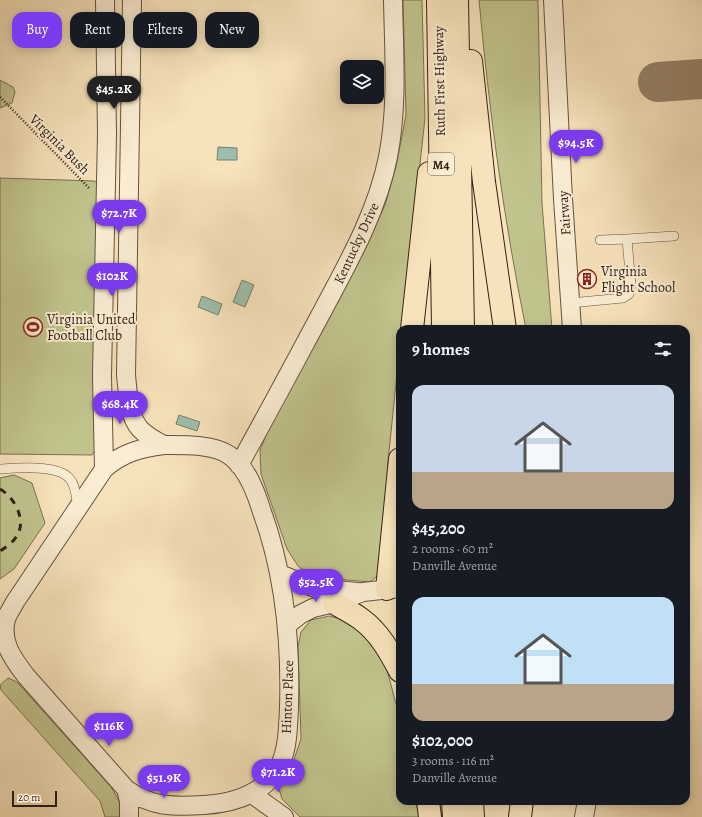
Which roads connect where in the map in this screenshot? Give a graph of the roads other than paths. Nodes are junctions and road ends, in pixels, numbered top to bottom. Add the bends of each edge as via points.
1 (132, 0) edge
2 (393, 0) edge
3 (438, 0) edge
4 (457, 0) edge
5 (553, 0) edge
6 (105, 2) edge
7 (458, 38) junction
8 (441, 158) junction
9 (105, 211) junction
10 (128, 220) junction
11 (674, 236) dead end
12 (627, 239) junction
13 (600, 240) dead end
14 (570, 303) junction
15 (412, 325) edge
16 (443, 325) edge
17 (463, 325) edge
18 (504, 325) edge
19 (572, 325) edge
20 (164, 445) junction
21 (239, 465) junction
22 (0, 469) edge
23 (104, 469) junction
24 (78, 506) junction
25 (396, 533) edge
26 (280, 574) junction
27 (393, 588) edge
28 (363, 592) junction
29 (334, 603) junction
30 (288, 625) junction
31 (2, 642) edge
32 (396, 664) edge
33 (126, 789) junction
34 (252, 794) junction
35 (428, 805) edge
36 (453, 805) edge
37 (472, 805) edge
38 (522, 805) edge
39 (586, 805) edge
40 (181, 806) junction
41 (129, 817) edge
42 (166, 817) edge
43 (284, 817) edge
44 (430, 817) edge
45 (454, 817) edge
46 (473, 817) edge
47 (520, 817) edge
48 (584, 817) edge

1 - 6 street
1 - 10 street
2 - 21 street, Kentucky Drive via 395,100 392,135 377,198 351,258
3 - 8 highway, Ruth First Highway / M4
4 - 7 highway, M4
5 - 14 street, Fairway
6 - 9 street
7 - 17 highway, Ruth First Highway / M4
7 - 18 highway via 470,52 484,182
8 - 15 highway via 430,168 428,177
8 - 16 highway, Ruth First Highway / M4
9 - 10 street
9 - 23 street via 102,375
10 - 20 street via 126,375 129,404 141,430
11 - 12 lane
12 - 13 lane
12 - 14 lane via 631,285 629,294 623,298
14 - 19 street, Fairway
20 - 21 street, Hinton Place via 187,445 216,450 229,455
20 - 23 street, Hinton Place via 129,452
21 - 26 street, Hinton Place via 249,478 257,496
22 - 24 lane via 37,468 63,473 74,487
23 - 24 street, Hinton Place
24 - 31 street, Hinton Place via 14,602 6,619
25 - 27 highway
26 - 28 street via 315,588
26 - 30 street, Hinton Place
27 - 28 street
28 - 29 street
29 - 30 street via 313,608
29 - 32 highway via 362,620 378,635
30 - 34 street, Hinton Place via 290,681 284,752 274,774
31 - 33 street, Hinton Place via 26,676
33 - 40 street, Hinton Place via 147,801
33 - 41 street
34 - 40 street, Hinton Place via 229,802
34 - 43 street
35 - 44 highway
36 - 45 highway
37 - 46 highway
38 - 47 highway
39 - 48 street
40 - 42 street

